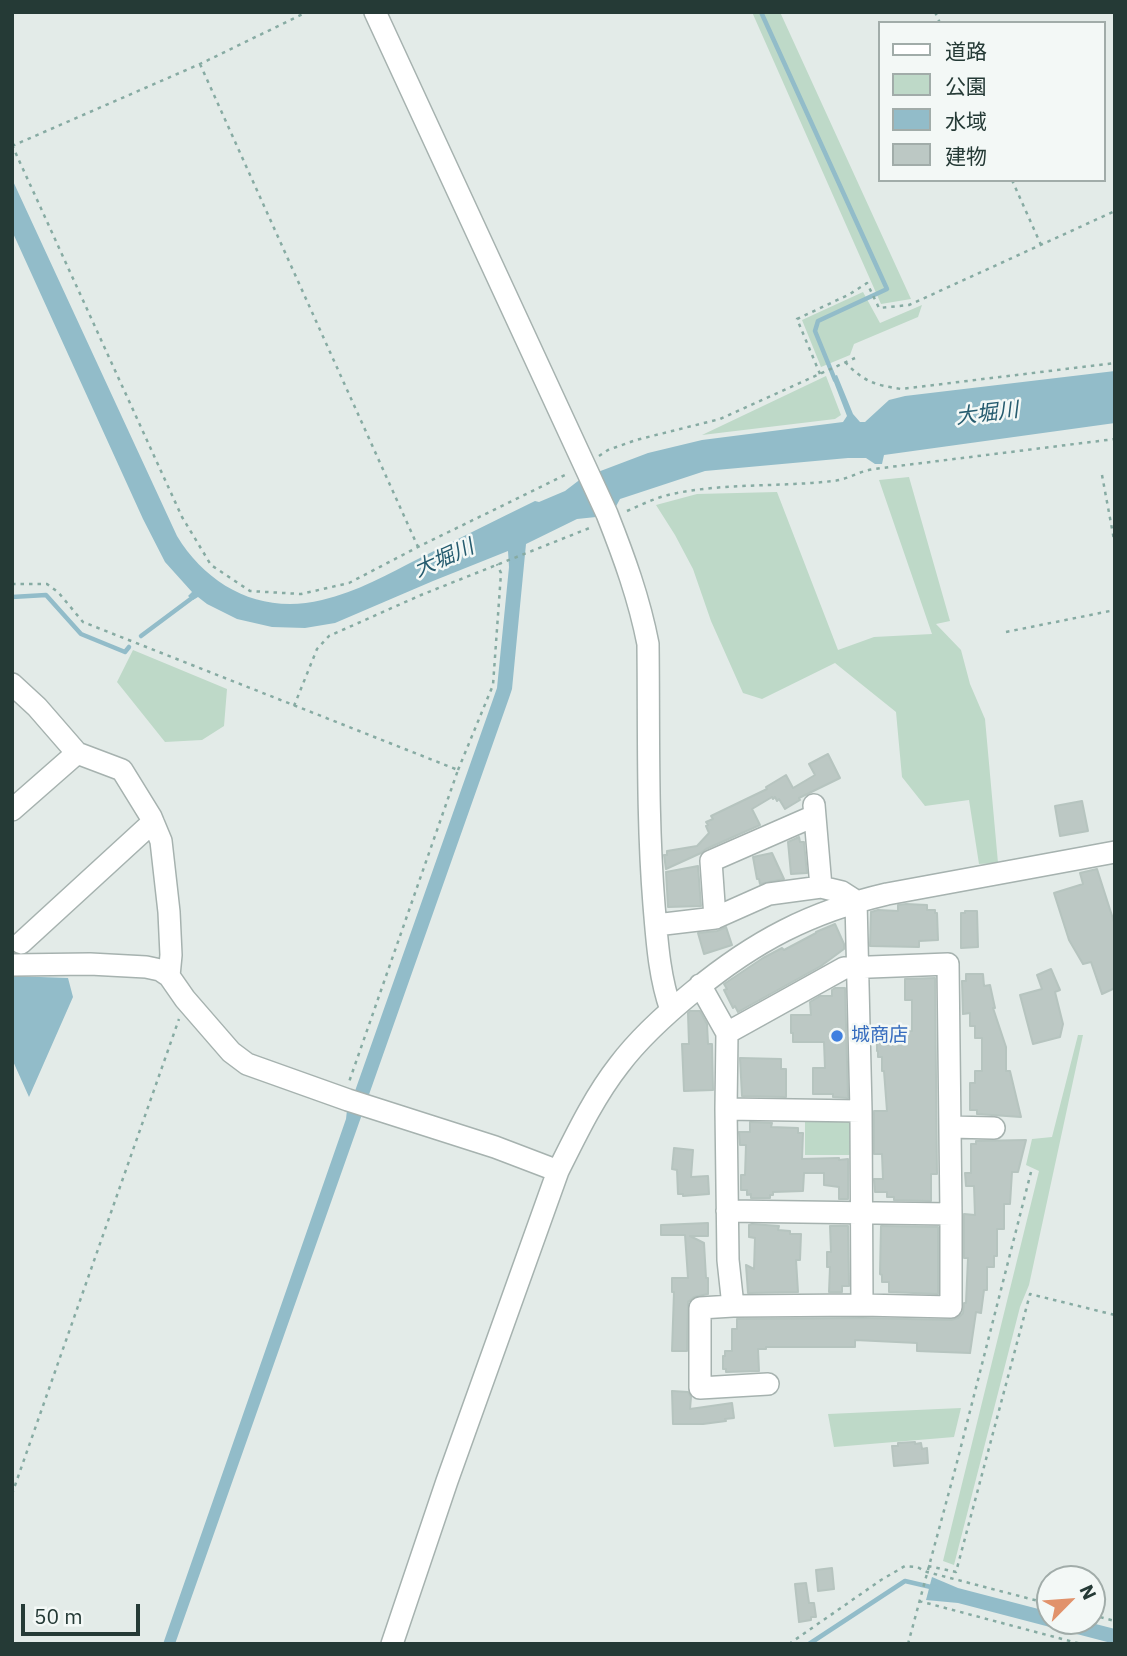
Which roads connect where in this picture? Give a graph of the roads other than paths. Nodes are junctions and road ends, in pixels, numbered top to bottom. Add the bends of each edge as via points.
1 (375, 12) edge
2 (12, 684) edge
3 (77, 753) junction
4 (12, 810) edge
5 (153, 822) junction
6 (1115, 852) edge
7 (821, 887) junction
8 (856, 901) junction
9 (715, 918) junction
10 (656, 925) junction
11 (17, 939) edge
12 (44, 964) junction
13 (12, 965) edge
14 (857, 966) junction
15 (169, 976) junction
16 (700, 985) junction
17 (671, 1010) junction
18 (727, 1033) junction
19 (726, 1109) junction
20 (861, 1111) junction
21 (950, 1127) junction
22 (994, 1128) dead end
23 (558, 1171) junction
24 (727, 1211) junction
25 (861, 1213) junction
26 (951, 1214) junction
27 (862, 1305) junction
28 (733, 1306) junction
29 (768, 1384) dead end
30 (392, 1644) edge

1 - 10 street via 628,565 648,644 649,847
2 - 3 street
3 - 4 street
3 - 5 street via 122,770
5 - 11 street
5 - 15 street via 162,841
6 - 8 street
7 - 8 street
7 - 9 street via 769,894
7 - 9 street via 814,809 711,861
8 - 14 street
8 - 16 street via 752,947
9 - 10 street
10 - 17 street
11 - 12 street
12 - 13 street
12 - 15 street via 146,967
14 - 18 street via 844,968
14 - 20 street
14 - 21 street via 948,964
15 - 23 street via 231,1052 247,1064
16 - 17 street
16 - 18 street
17 - 23 street via 617,1067
18 - 19 street
19 - 20 street
19 - 24 street
20 - 25 street
21 - 22 street
21 - 26 street
23 - 30 street
24 - 25 street
24 - 28 street
25 - 26 street
25 - 27 street
26 - 27 street via 951,1307
27 - 28 street
28 - 29 street via 700,1308 700,1388

